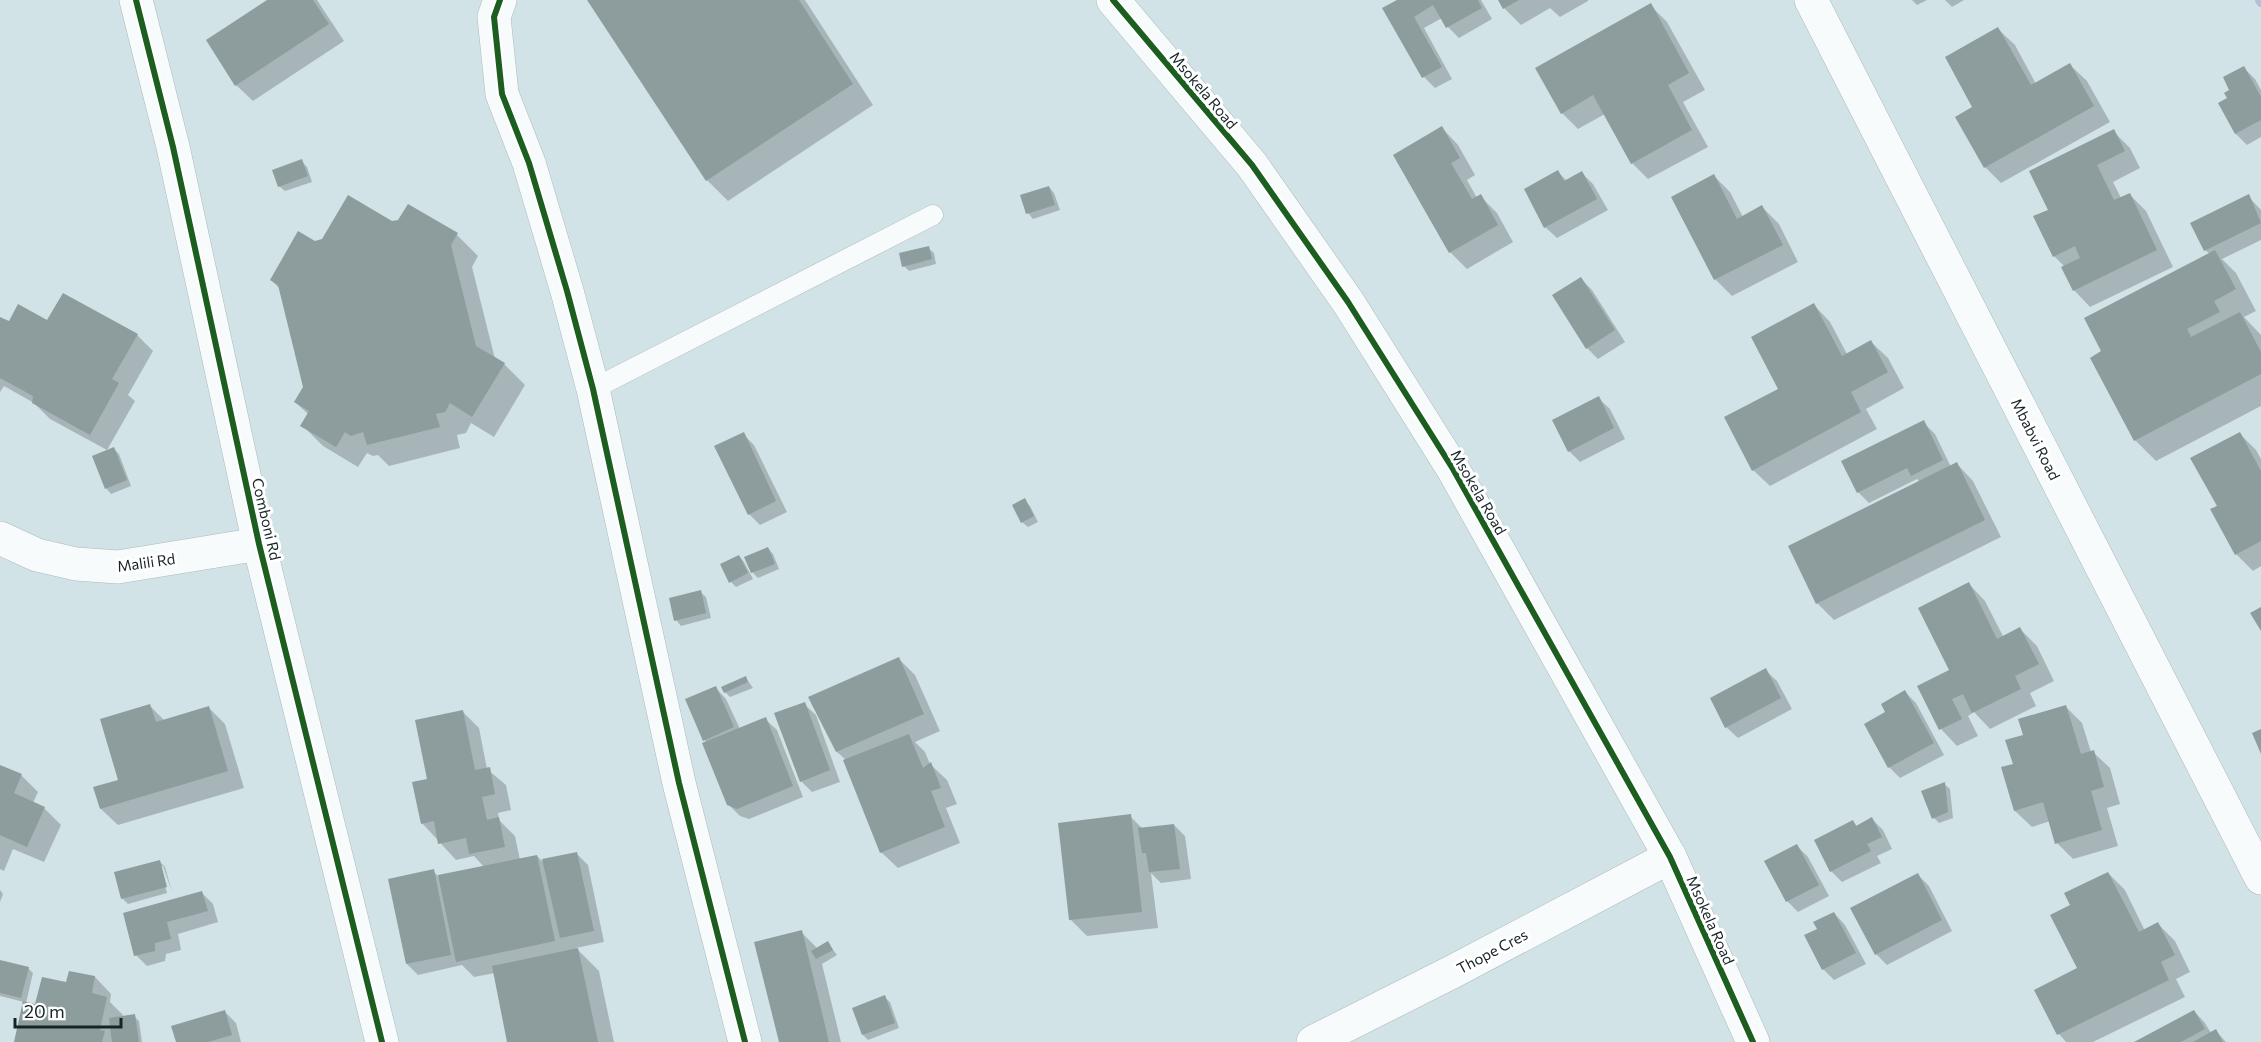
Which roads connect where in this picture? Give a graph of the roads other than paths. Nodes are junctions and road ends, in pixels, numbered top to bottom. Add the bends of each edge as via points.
1 (136, 0) edge
2 (500, 0) edge
3 (1113, 0) edge
4 (1811, 0) edge
5 (933, 215) dead end
6 (593, 389) junction
7 (0, 538) edge
8 (259, 544) junction
9 (1670, 857) junction
10 (2261, 878) edge
11 (382, 1042) edge
12 (745, 1042) edge
13 (1313, 1042) edge
14 (1752, 1042) edge

1 - 8 street, Comboni Rd via 173,147
2 - 6 street via 494,17 502,94 529,163
3 - 9 street, Msokela Road via 1252,165 1348,302 1453,469
4 - 10 street, Mbabvi Road
5 - 6 lane
6 - 12 street via 679,783
7 - 8 street, Malili Rd via 37,555 76,564 118,567
8 - 11 street, Comboni Rd
9 - 13 street, Thope Cres
9 - 14 street, Msokela Road

